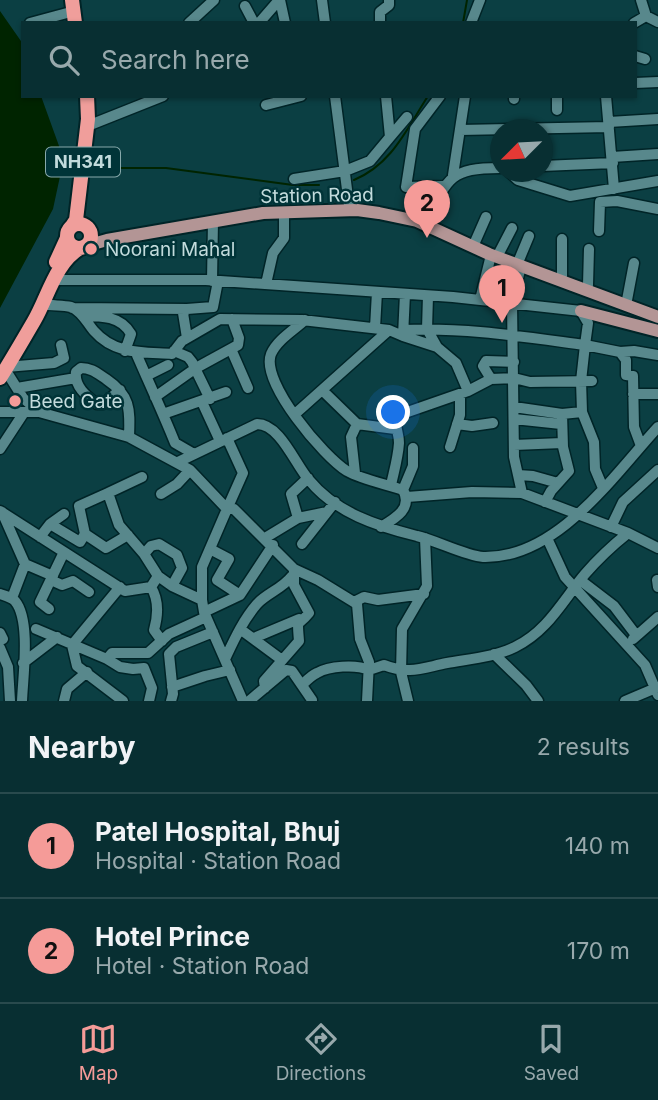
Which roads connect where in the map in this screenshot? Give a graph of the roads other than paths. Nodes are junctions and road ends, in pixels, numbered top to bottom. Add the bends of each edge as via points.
1 (214, 0) edge
2 (280, 0) edge
3 (322, 0) edge
4 (390, 0) edge
5 (480, 0) edge
6 (640, 0) edge
7 (245, 6) dead end
8 (71, 12) edge
9 (646, 16) junction
10 (37, 21) edge
11 (191, 21) edge
12 (255, 21) edge
13 (258, 21) edge
14 (285, 21) edge
15 (325, 21) edge
16 (380, 21) edge
17 (472, 21) edge
18 (637, 21) edge
19 (658, 22) edge
20 (658, 82) edge
21 (637, 83) edge
22 (87, 98) edge
23 (87, 98) edge
24 (153, 98) edge
25 (292, 98) edge
26 (335, 98) edge
27 (386, 98) edge
28 (438, 98) edge
29 (465, 98) edge
30 (558, 98) edge
31 (606, 98) edge
32 (266, 105) dead end
33 (557, 110) dead end
34 (407, 117) dead end
35 (658, 119) edge
36 (90, 125) junction
37 (609, 125) junction
38 (460, 130) junction
39 (390, 137) junction
40 (658, 154) edge
41 (612, 160) junction
42 (553, 165) edge
43 (490, 168) edge
44 (345, 171) junction
45 (453, 175) junction
46 (293, 179) dead end
47 (658, 181) edge
48 (524, 182) edge
49 (443, 187) junction
50 (614, 189) junction
51 (349, 205) junction
52 (658, 209) edge
53 (284, 217) dead end
54 (486, 217) dead end
55 (213, 221) junction
56 (428, 221) junction
57 (512, 228) dead end
58 (599, 231) dead end
59 (80, 236) junction
60 (529, 236) dead end
61 (562, 239) dead end
62 (475, 242) junction
63 (589, 249) dead end
64 (495, 254) junction
65 (520, 263) junction
66 (634, 263) dead end
67 (562, 276) junction
68 (54, 280) junction
69 (215, 281) junction
70 (266, 284) junction
71 (589, 285) junction
72 (377, 292) junction
73 (405, 294) junction
74 (428, 296) junction
75 (480, 300) junction
76 (627, 300) junction
77 (512, 303) junction
78 (43, 304) junction
79 (71, 307) junction
80 (213, 307) junction
81 (187, 309) junction
82 (585, 312) junction
83 (658, 315) edge
84 (83, 316) junction
85 (220, 319) junction
86 (232, 319) junction
87 (305, 320) junction
88 (375, 328) junction
89 (427, 329) junction
90 (658, 329) edge
91 (389, 330) junction
92 (403, 333) junction
93 (513, 335) junction
94 (187, 338) junction
95 (61, 345) dead end
96 (585, 345) junction
97 (438, 346) junction
98 (231, 349) junction
99 (125, 351) junction
100 (174, 351) junction
101 (620, 352) junction
102 (136, 353) junction
103 (658, 355) edge
104 (514, 362) junction
105 (169, 365) dead end
106 (196, 368) junction
107 (4, 371) edge
108 (146, 376) junction
109 (76, 378) junction
110 (514, 378) junction
111 (491, 379) junction
112 (586, 381) junction
113 (17, 388) junction
114 (248, 388) dead end
115 (120, 390) junction
116 (322, 390) junction
117 (226, 392) dead end
118 (464, 392) junction
119 (633, 394) junction
120 (658, 394) edge
121 (155, 397) junction
122 (206, 400) junction
123 (514, 407) junction
124 (0, 412) edge
125 (39, 412) junction
126 (582, 412) junction
127 (23, 414) junction
128 (163, 414) junction
129 (295, 414) junction
130 (514, 419) junction
131 (561, 419) junction
132 (493, 423) dead end
133 (357, 424) junction
134 (457, 424) junction
135 (658, 427) edge
136 (395, 429) junction
137 (129, 437) junction
138 (224, 440) junction
139 (562, 443) junction
140 (514, 444) junction
141 (640, 446) junction
142 (450, 447) dead end
143 (0, 449) edge
144 (413, 449) dead end
145 (194, 454) junction
146 (178, 462) junction
147 (190, 470) junction
148 (658, 470) edge
149 (355, 473) junction
150 (518, 475) junction
151 (142, 477) dead end
152 (308, 478) junction
153 (558, 483) junction
154 (391, 485) junction
155 (603, 488) junction
156 (405, 493) junction
157 (522, 493) junction
158 (108, 494) junction
159 (161, 494) dead end
160 (335, 502) junction
161 (545, 502) junction
162 (227, 509) junction
163 (1, 511) edge
164 (327, 512) junction
165 (64, 514) dead end
166 (579, 514) junction
167 (298, 518) junction
168 (50, 524) junction
169 (381, 527) junction
170 (611, 527) junction
171 (628, 533) junction
172 (85, 534) junction
173 (128, 535) junction
174 (40, 537) junction
175 (425, 538) junction
176 (547, 538) junction
177 (269, 542) junction
178 (302, 544) dead end
179 (658, 548) edge
180 (210, 549) junction
181 (64, 552) junction
182 (144, 554) junction
183 (25, 565) junction
184 (86, 566) junction
185 (293, 572) junction
186 (158, 576) junction
187 (52, 578) junction
188 (76, 584) junction
189 (578, 584) junction
190 (172, 586) junction
191 (120, 587) junction
192 (151, 587) junction
193 (89, 592) dead end
194 (0, 594) edge
195 (424, 594) junction
196 (240, 595) junction
197 (12, 598) junction
198 (202, 600) junction
199 (354, 602) junction
200 (49, 609) dead end
201 (205, 615) junction
202 (658, 617) edge
203 (299, 619) junction
204 (36, 629) dead end
205 (240, 629) junction
206 (213, 632) junction
207 (0, 633) edge
208 (636, 635) junction
209 (57, 638) junction
210 (254, 638) junction
211 (0, 640) edge
212 (163, 640) junction
213 (628, 644) junction
214 (72, 645) junction
215 (176, 647) junction
216 (0, 648) edge
217 (494, 654) junction
218 (107, 659) junction
219 (225, 659) junction
220 (282, 660) junction
221 (23, 663) junction
222 (230, 670) junction
223 (369, 670) junction
224 (401, 672) junction
225 (87, 673) junction
226 (303, 684) junction
227 (172, 687) junction
228 (265, 688) junction
229 (657, 690) edge
230 (242, 700) edge
231 (10, 701) edge
232 (22, 701) edge
233 (64, 701) edge
234 (123, 701) edge
235 (149, 701) edge
236 (171, 701) edge
237 (313, 701) edge
238 (367, 701) edge
239 (408, 701) edge
240 (538, 701) edge
241 (625, 701) edge

1 - 11 street
2 - 13 street
2 - 14 street
3 - 15 street
4 - 16 street via 380,12
5 - 17 street
6 - 9 street
7 - 12 street
8 - 10 street
9 - 18 street
9 - 19 street
20 - 21 street
22 - 36 highway, NH341
23 - 59 highway, NH341 via 76,220
24 - 36 street
25 - 32 street
26 - 44 street
27 - 39 street
28 - 49 street via 415,129 406,187
29 - 38 street
30 - 33 street
31 - 37 street
34 - 39 street
35 - 37 street
36 - 59 highway, NH341
37 - 38 street
37 - 41 street
38 - 45 street
39 - 44 street via 370,161
40 - 41 street
41 - 42 street
41 - 50 street
43 - 45 street
44 - 46 street
44 - 51 street
45 - 49 street
47 - 50 street
48 - 50 street via 570,196
49 - 56 street
51 - 56 main road, Station Road
51 - 59 main road, Station Road via 262,208
52 - 58 street via 600,202
53 - 70 street via 284,238 273,253
54 - 62 street
55 - 59 main road, Station Road via 107,240
55 - 64 main road, Station Road via 262,213 357,210 417,221
55 - 69 street
56 - 62 main road, Station Road
57 - 64 street
59 - 68 highway, NH341
59 - 107 highway, NH341 via 63,249 47,276
60 - 65 street
61 - 67 street
62 - 64 main road, Station Road
63 - 71 street
64 - 65 main road, Station Road
64 - 75 street
65 - 67 main road, Station Road
65 - 77 street
65 - 83 main road, Station Road
66 - 76 street
67 - 71 main road, Station Road
68 - 69 street
68 - 78 highway, NH341
69 - 70 street
69 - 80 street
70 - 72 street
71 - 76 main road, Station Road
72 - 73 street
72 - 88 street
73 - 74 street
73 - 92 street
74 - 75 street
74 - 89 street
75 - 77 street
76 - 83 main road, Station Road
77 - 82 street
77 - 93 street
78 - 79 street
78 - 107 highway, NH341
79 - 81 street
79 - 84 street
80 - 81 street
80 - 85 street
81 - 94 street via 183,313
82 - 90 main road
82 - 96 street
84 - 99 street via 103,340
84 - 99 street via 103,316 123,324 131,334
85 - 86 street
85 - 94 street
86 - 87 street
86 - 98 street via 240,341
87 - 88 street
87 - 129 street via 277,346 269,362 279,391
88 - 91 street
89 - 92 street
89 - 93 street
89 - 97 street
91 - 92 street
91 - 116 street
92 - 97 street
93 - 96 street
93 - 104 street
94 - 100 street
95 - 107 street via 64,358 54,363
96 - 101 street
96 - 112 street
97 - 118 street via 456,363
98 - 106 street
98 - 114 street
99 - 102 street
100 - 102 street
100 - 106 street via 188,357
101 - 103 street
101 - 119 street via 626,360 626,375 633,376
102 - 108 street
104 - 110 street
104 - 111 street via 486,361
105 - 108 street
106 - 121 street
106 - 122 street
107 - 113 street
108 - 121 street
109 - 113 street
109 - 115 street via 78,369 85,368
109 - 115 street via 97,404
110 - 111 street
110 - 112 street
110 - 123 street
111 - 118 street
112 - 126 street
113 - 125 street
115 - 137 street via 128,406
116 - 129 street
116 - 133 street
117 - 122 street
118 - 134 street
118 - 136 street via 401,413
119 - 120 street
119 - 141 street
121 - 128 street
122 - 128 street
122 - 138 street
123 - 130 street
123 - 131 street
124 - 127 street
125 - 127 street
125 - 137 street
126 - 131 street
126 - 155 street via 594,442 595,470
127 - 143 street
128 - 145 street via 175,443
129 - 149 street via 326,452
130 - 131 street
130 - 140 street
131 - 139 street
132 - 134 street
133 - 136 street
133 - 149 street via 352,437
134 - 142 street
135 - 141 street
136 - 154 street via 399,442
137 - 146 street
138 - 145 street
138 - 152 street via 257,424 268,426
138 - 162 street via 243,473
139 - 140 street
139 - 153 street via 569,471
140 - 150 street
141 - 155 street
144 - 156 street
145 - 146 street
146 - 147 street
147 - 159 street
147 - 162 street
148 - 170 street via 623,502
149 - 154 street
150 - 153 street
150 - 157 street
151 - 158 street
152 - 160 street
152 - 167 street via 291,494
153 - 161 street
154 - 156 street
155 - 166 street
156 - 157 street
156 - 169 street via 405,507 398,517
157 - 161 street
158 - 172 street via 79,506
158 - 173 street
160 - 164 street
160 - 169 street
161 - 166 street
162 - 177 street via 234,509
162 - 180 street
163 - 174 street
163 - 183 street
164 - 167 street
164 - 178 street
165 - 168 street
166 - 170 street
166 - 176 street
167 - 177 street
168 - 172 street via 80,542
168 - 174 street
169 - 175 street
170 - 171 street
171 - 179 street
171 - 189 street
172 - 173 street via 106,548
173 - 182 street
174 - 181 street
175 - 176 street via 481,557
175 - 195 street via 428,574
176 - 189 street via 565,577
177 - 185 street
177 - 196 street
180 - 196 street via 229,559 217,580
180 - 198 street via 202,567
181 - 184 street
181 - 187 street
182 - 186 street
182 - 190 street via 159,544 177,555 182,568
183 - 187 street
183 - 197 street
184 - 188 street
184 - 191 street
185 - 199 street via 318,580
185 - 203 street via 294,585 309,611
185 - 205 street via 287,583 256,606
186 - 190 street
186 - 192 street
187 - 188 street via 62,585
187 - 200 street via 40,602
188 - 193 street
189 - 208 street via 614,606
189 - 213 street
189 - 217 street via 539,630 515,647
190 - 198 street
191 - 192 street via 125,591
191 - 214 street
192 - 212 street via 158,616 154,630
194 - 197 street
195 - 199 street via 377,600 364,597
195 - 224 street via 402,628
196 - 201 street
197 - 221 street via 24,621
198 - 201 street
199 - 223 street
201 - 206 street
201 - 212 street
202 - 208 street
203 - 210 street
203 - 220 street via 299,641
204 - 209 street
205 - 210 street
205 - 219 street
206 - 215 street
206 - 219 street
207 - 211 street
208 - 213 street
209 - 214 street
209 - 221 street
210 - 220 street
212 - 215 street
212 - 218 street via 148,653 112,653
213 - 229 street
214 - 218 street
214 - 225 street via 75,662
215 - 227 street via 169,654
216 - 231 street via 8,667
217 - 224 street
217 - 240 street
218 - 235 street via 120,667 144,668 152,688
219 - 222 street
220 - 228 street via 264,681
221 - 232 street
222 - 227 street
222 - 230 street
223 - 224 street via 384,665
223 - 226 street via 334,668 317,672
223 - 238 street
224 - 239 street
225 - 233 street via 67,689
225 - 234 street
226 - 228 street via 286,670
226 - 237 street
227 - 236 street
228 - 230 street
229 - 241 street

